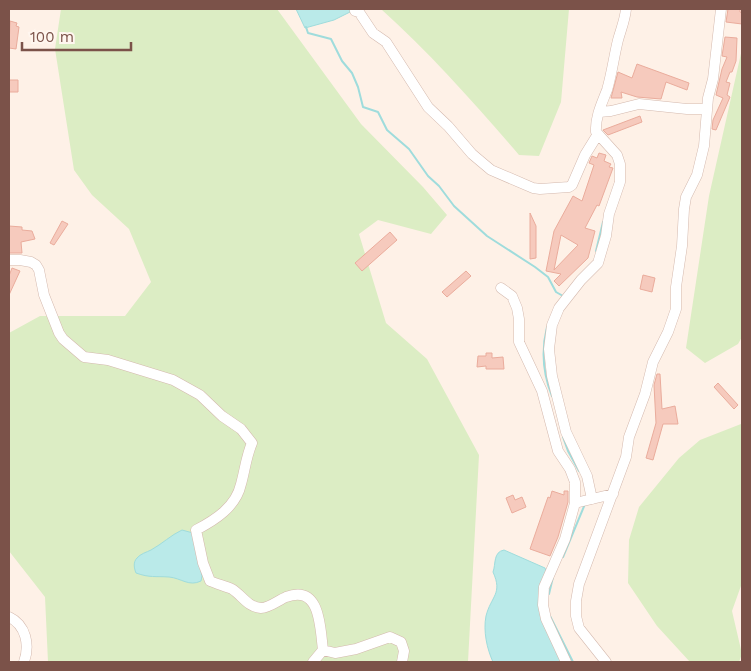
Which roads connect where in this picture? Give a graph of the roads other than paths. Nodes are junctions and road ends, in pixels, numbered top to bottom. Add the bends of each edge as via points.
1 (626, 9) edge
2 (721, 9) edge
3 (355, 11) dead end
4 (707, 109) junction
5 (599, 112) junction
6 (595, 137) junction
7 (9, 260) edge
8 (501, 288) dead end
9 (547, 385) junction
10 (613, 494) junction
11 (584, 501) junction
12 (9, 617) edge
13 (323, 650) junction
14 (24, 662) edge
15 (313, 662) edge
16 (402, 662) edge
17 (566, 662) edge
18 (606, 662) edge

1 - 5 street
2 - 4 street
3 - 6 street via 373,33 386,42 428,107 491,170 540,189 569,188
4 - 5 street via 639,104
4 - 10 street via 701,160 684,209 676,309 653,362
5 - 6 street
6 - 9 street via 617,155 620,182 598,263 555,314
7 - 13 street via 36,265 58,333 84,357 108,360 173,380 200,395 241,429 252,443 240,490 221,516 196,530 208,577 210,581 232,590 246,603 262,608 287,597 305,596 320,615
8 - 9 street via 512,296 517,308 519,342
9 - 11 street via 558,450
9 - 11 street via 587,476
10 - 11 street
10 - 18 street via 579,584 576,601 579,628
11 - 17 street via 544,587 546,619
12 - 14 street via 17,622 26,636
13 - 15 street
13 - 16 street via 335,653 390,638 401,642 404,651

